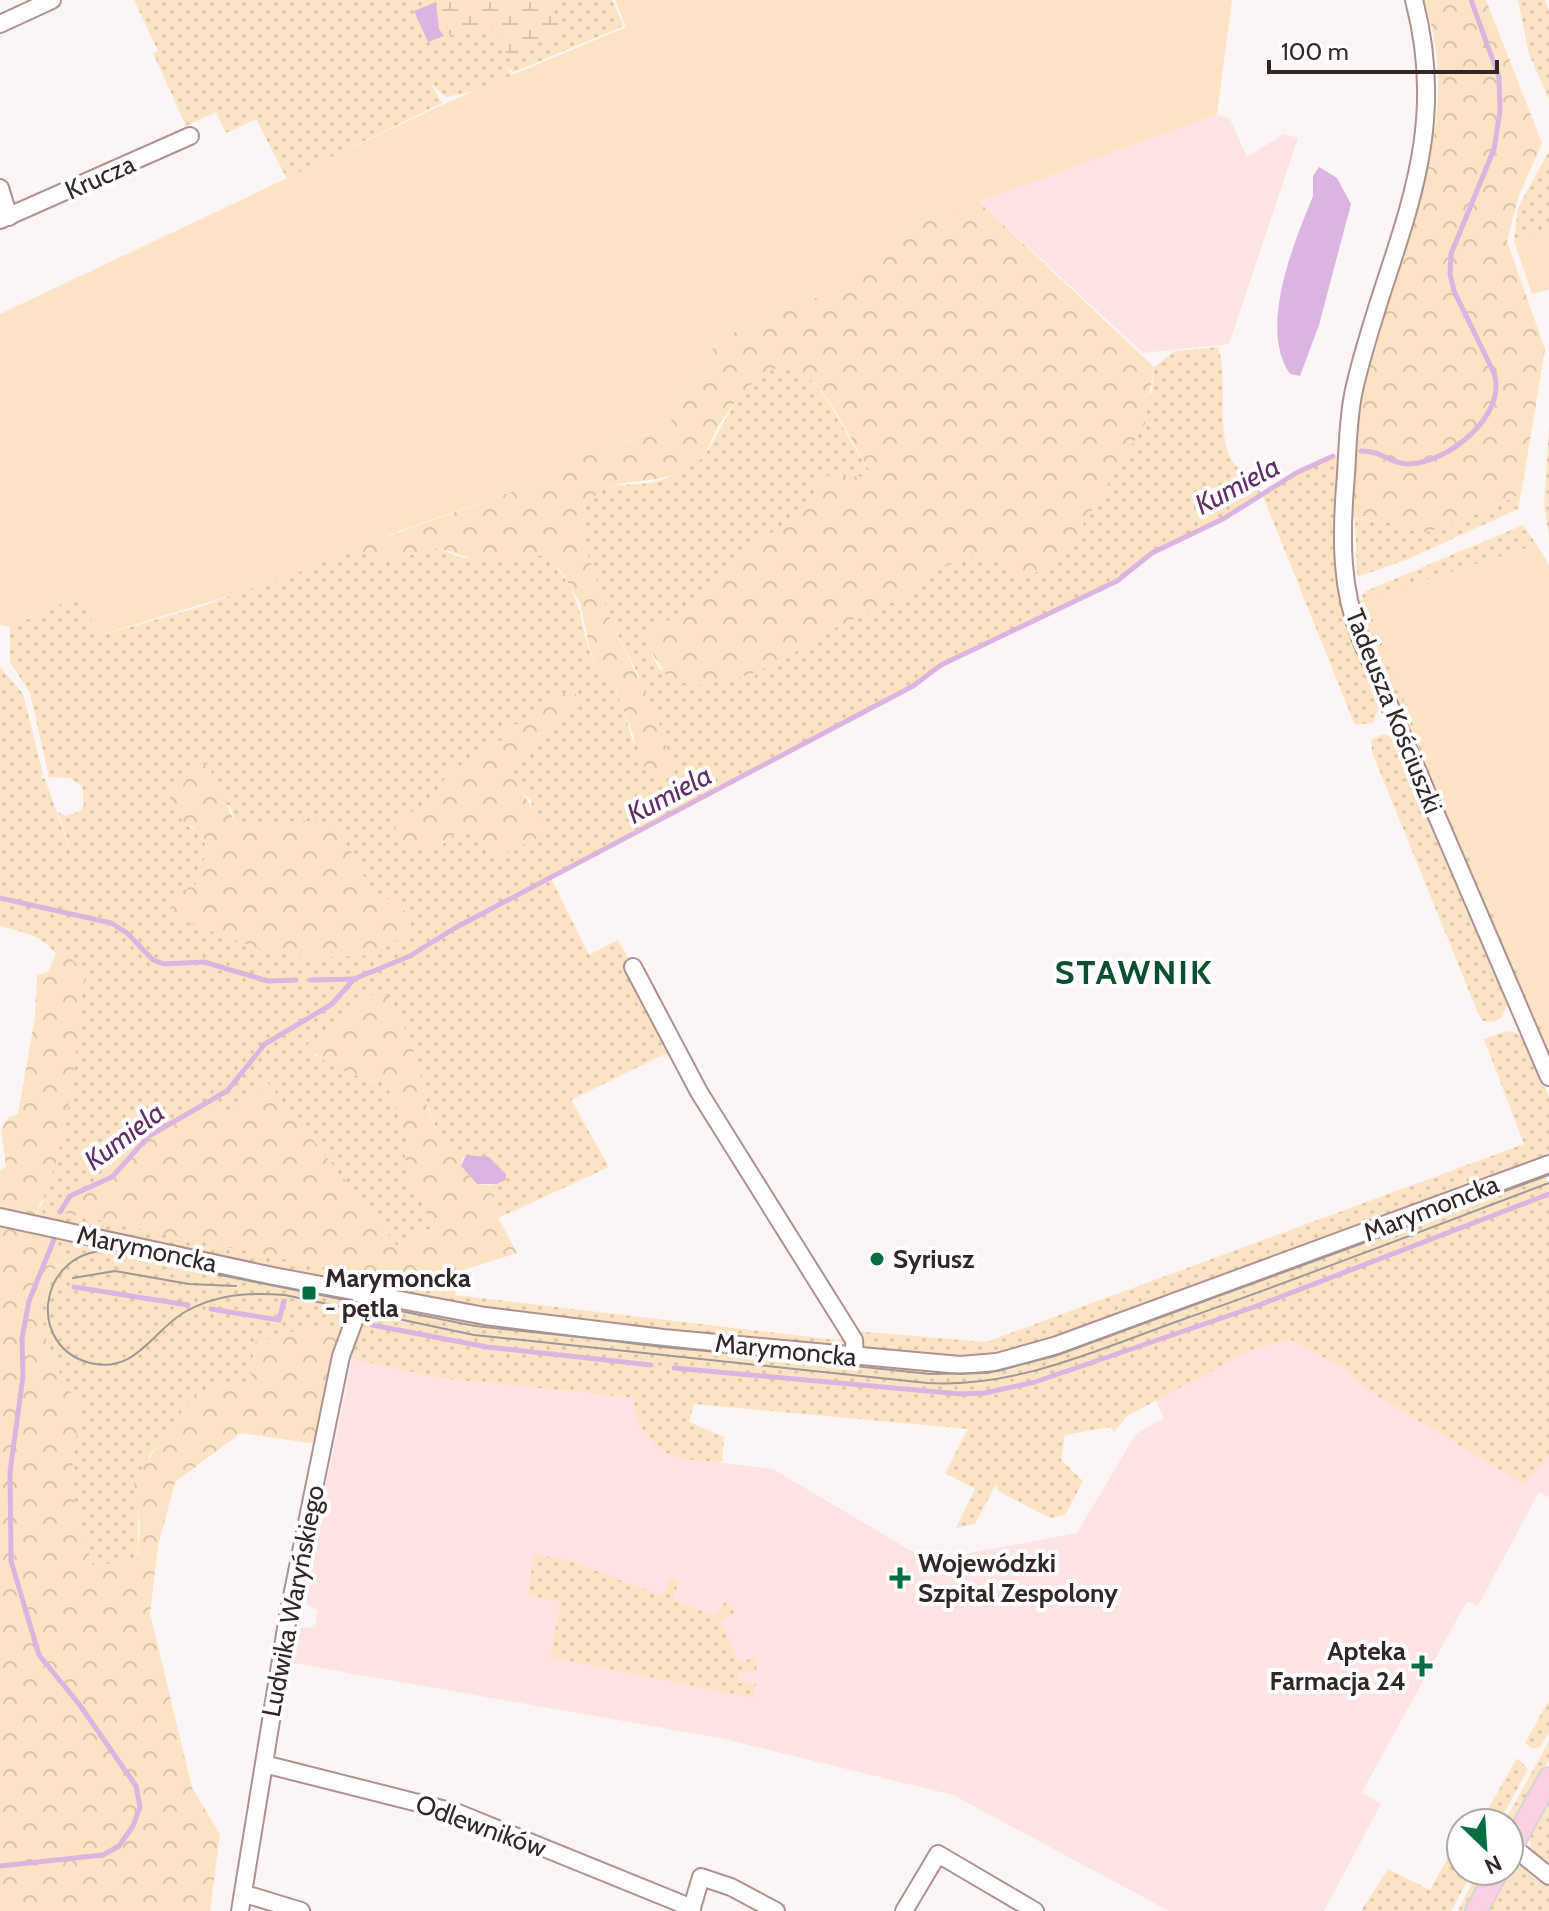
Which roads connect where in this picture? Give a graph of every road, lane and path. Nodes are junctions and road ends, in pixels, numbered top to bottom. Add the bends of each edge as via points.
1 (52, 0) edge
2 (1414, 0) edge
3 (0, 24) edge
4 (190, 136) dead end
5 (0, 188) edge
6 (4, 219) edge
7 (633, 967) dead end
8 (1549, 1077) edge
9 (1549, 1164) edge
10 (0, 1217) edge
11 (364, 1294) junction
12 (855, 1357) junction
13 (264, 1764) junction
14 (1549, 1778) edge
15 (1525, 1822) edge
16 (1525, 1859) edge
17 (1549, 1876) edge
18 (1489, 1887) edge
19 (245, 1894) junction
20 (692, 1909) edge
21 (240, 1911) edge
22 (301, 1911) edge
23 (776, 1911) edge
24 (904, 1911) edge
25 (1035, 1911) edge
26 (1476, 1911) edge

1 - 3 street
2 - 8 street, Tadeusza Kościuszki via 1429,83 1426,133 1353,392 1342,555 1356,627
4 - 6 street, Krucza
5 - 6 street
7 - 12 street via 699,1092 854,1340
9 - 12 street, Marymoncka via 1020,1357 960,1365
10 - 11 street, Marymoncka
11 - 12 street, Marymoncka via 536,1323
11 - 13 street, Ludwika Waryńskiego via 341,1356
13 - 19 street, Ludwika Waryńskiego
13 - 20 street, Odlewników via 458,1813
14 - 15 main road
16 - 17 street
18 - 26 main road
19 - 21 street, Ludwika Waryńskiego
19 - 22 street
20 - 23 street via 701,1877
24 - 25 street via 938,1854

